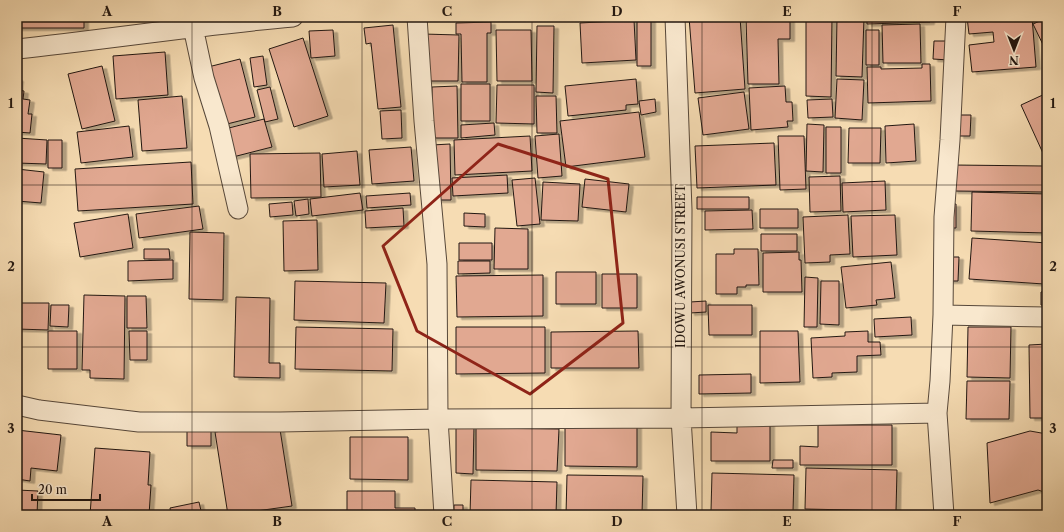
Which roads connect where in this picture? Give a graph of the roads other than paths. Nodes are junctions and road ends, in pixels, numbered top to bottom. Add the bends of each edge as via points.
1 (293, 17) edge
2 (417, 17) edge
3 (675, 17) edge
4 (956, 17) edge
5 (193, 27) junction
6 (17, 49) edge
7 (238, 209) dead end
8 (943, 315) junction
9 (1047, 316) edge
10 (17, 405) edge
11 (937, 413) junction
12 (681, 418) junction
13 (438, 419) junction
14 (444, 515) edge
15 (687, 515) edge
16 (944, 515) edge

1 - 5 street
2 - 13 street via 437,264
3 - 12 street, IDOWU AWONUSI STREET via 682,210
4 - 8 street via 944,217
5 - 6 street
5 - 7 street
8 - 9 street
8 - 11 street
10 - 13 street via 139,422
11 - 12 street
11 - 16 street
12 - 13 street
12 - 15 street, IDOWU AWONUSI STREET
13 - 14 street

